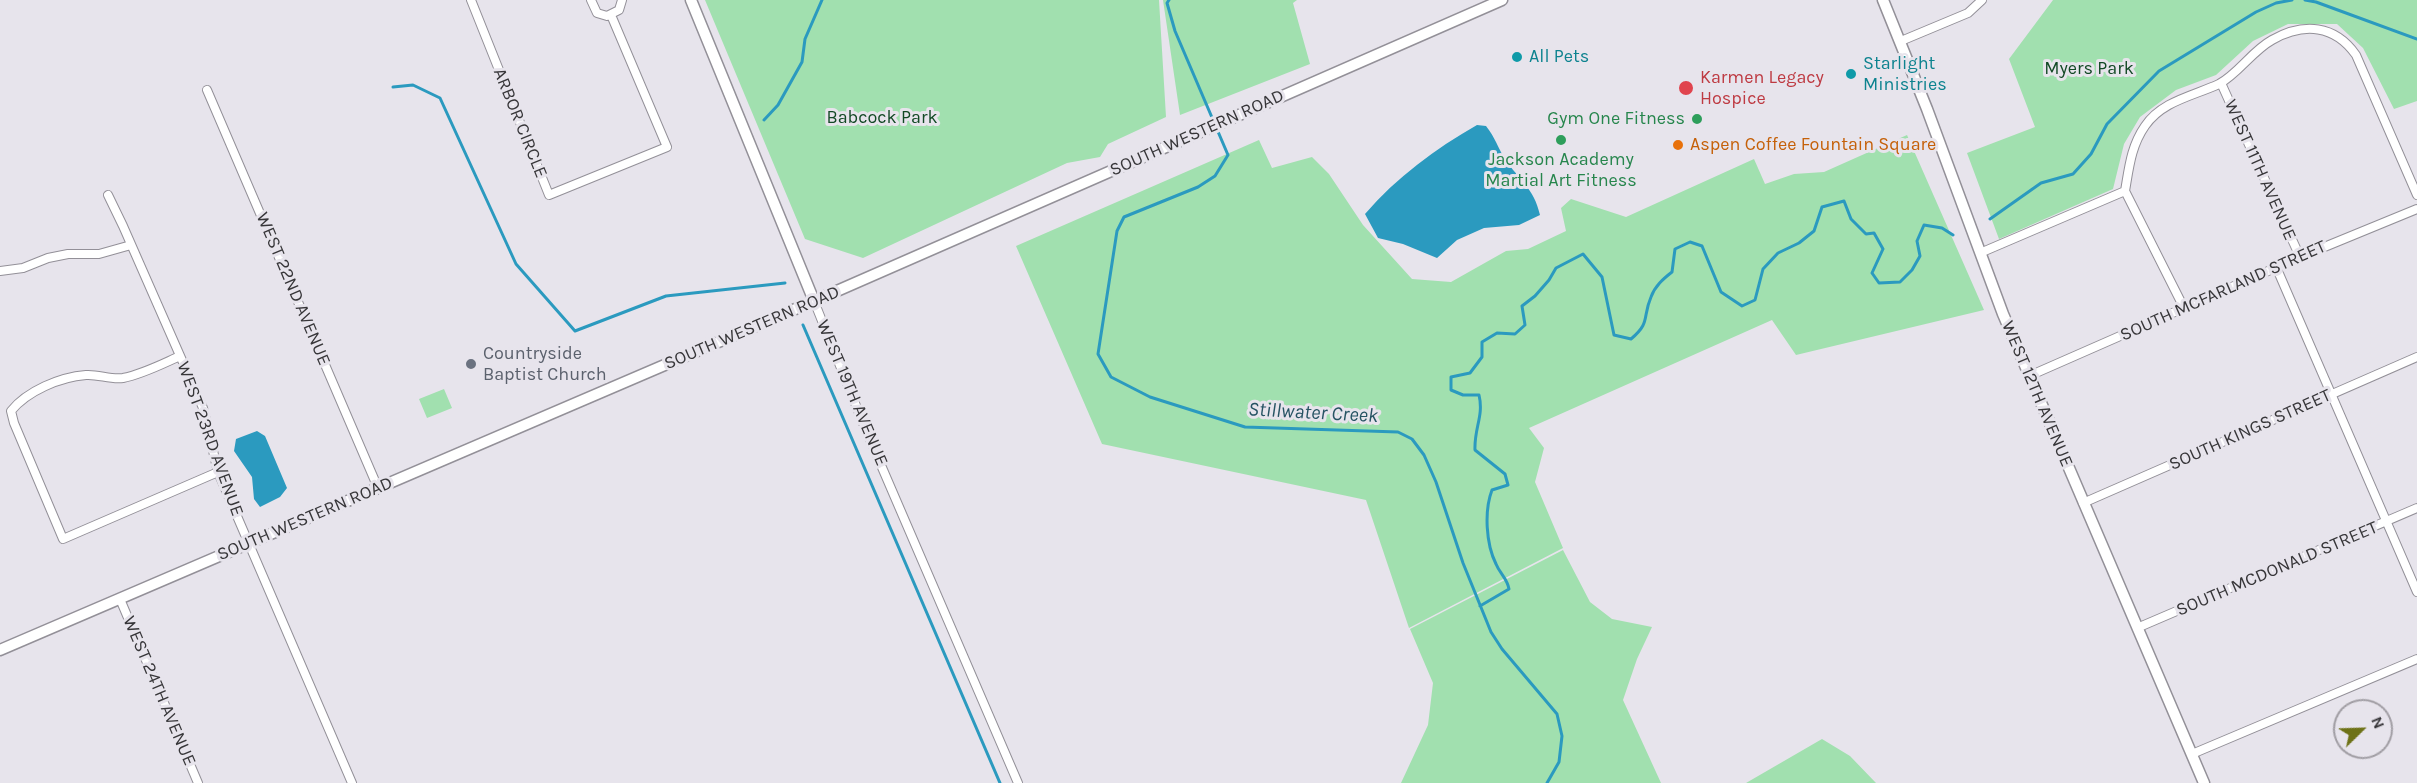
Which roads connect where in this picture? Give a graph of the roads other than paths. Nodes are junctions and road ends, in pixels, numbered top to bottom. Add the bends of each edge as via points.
1 (471, 0) edge
2 (591, 0) edge
3 (622, 0) edge
4 (691, 0) edge
5 (1502, 0) edge
6 (1883, 0) edge
7 (1982, 0) edge
8 (611, 15) junction
9 (1901, 41) junction
10 (2221, 83) junction
11 (207, 90) dead end
12 (2126, 191) junction
13 (108, 195) dead end
14 (2417, 195) edge
15 (2416, 211) edge
16 (131, 245) junction
17 (1980, 254) junction
18 (2300, 257) junction
19 (2277, 268) junction
20 (0, 271) edge
21 (814, 301) junction
22 (2184, 308) junction
23 (180, 356) junction
24 (2417, 357) edge
25 (2029, 376) junction
26 (2331, 394) junction
27 (218, 472) junction
28 (378, 488) junction
29 (2084, 503) junction
30 (2417, 508) edge
31 (2386, 522) junction
32 (250, 543) junction
33 (2417, 592) edge
34 (120, 599) junction
35 (2137, 628) junction
36 (0, 650) edge
37 (2417, 659) edge
38 (2192, 754) junction
39 (198, 783) edge
40 (352, 783) edge
41 (1018, 783) edge
42 (2204, 783) edge

1 - 8 street, ARBOR CIRCLE via 549,195 667,147
2 - 8 street via 597,13
3 - 8 street via 619,10
4 - 21 main road, WEST 19TH AVENUE
5 - 21 main road, SOUTH WESTERN ROAD
6 - 9 main road, WEST 12TH AVENUE
7 - 9 street via 1968,13
9 - 17 main road, WEST 12TH AVENUE
10 - 12 street via 2170,103 2146,124 2134,143
10 - 14 street via 2272,40 2312,29 2336,34 2356,55
10 - 18 street, WEST 11TH AVENUE
11 - 28 street, WEST 22ND AVENUE
12 - 17 street
12 - 22 street
13 - 16 street, WEST 23RD AVENUE
15 - 18 street, SOUTH MCFARLAND STREET
16 - 20 street via 99,254 68,254
16 - 23 street, WEST 23RD AVENUE
17 - 25 main road, WEST 12TH AVENUE
18 - 19 street, SOUTH MCFARLAND STREET
19 - 22 street, SOUTH MCFARLAND STREET
19 - 26 street, WEST 11TH AVENUE
21 - 28 main road, SOUTH WESTERN ROAD
21 - 41 street, WEST 19TH AVENUE
22 - 25 street, SOUTH MCFARLAND STREET
23 - 27 street, WEST 23RD AVENUE via 203,408
23 - 27 street via 121,378 67,378 18,402 11,411 14,423 63,539
24 - 26 street, SOUTH KINGS STREET
25 - 29 main road, WEST 12TH AVENUE
26 - 29 street, SOUTH KINGS STREET
26 - 31 street, WEST 11TH AVENUE
27 - 32 street, WEST 23RD AVENUE
28 - 32 main road, SOUTH WESTERN ROAD
29 - 35 main road, WEST 12TH AVENUE
30 - 31 street, SOUTH MCDONALD STREET
31 - 33 street, WEST 11TH AVENUE
31 - 35 street, SOUTH MCDONALD STREET
32 - 34 main road, SOUTH WESTERN ROAD
32 - 40 street, WEST 23RD AVENUE
34 - 36 main road, SOUTH WESTERN ROAD
34 - 39 street, WEST 24TH AVENUE
35 - 38 main road, WEST 12TH AVENUE
37 - 38 street
38 - 42 main road, WEST 12TH AVENUE

